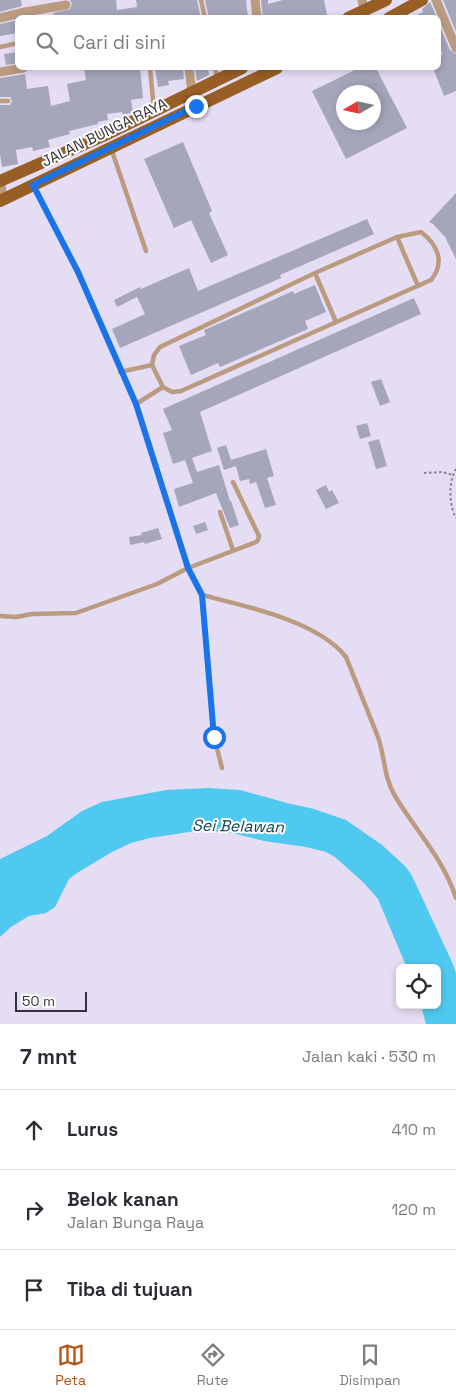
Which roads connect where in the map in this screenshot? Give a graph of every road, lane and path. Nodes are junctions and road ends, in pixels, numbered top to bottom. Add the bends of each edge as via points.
1 (201, 0) edge
2 (255, 0) edge
3 (386, 0) edge
4 (422, 0) edge
5 (436, 0) edge
6 (66, 5) dead end
7 (364, 9) edge
8 (204, 15) edge
9 (257, 15) edge
10 (394, 15) edge
11 (0, 18) edge
12 (15, 44) edge
13 (0, 47) edge
14 (456, 48) edge
15 (15, 69) edge
16 (150, 70) edge
17 (189, 70) edge
18 (233, 70) edge
19 (263, 70) edge
20 (0, 72) edge
21 (216, 74) edge
22 (192, 92) junction
23 (0, 101) edge
24 (8, 101) dead end
25 (154, 111) junction
26 (105, 135) junction
27 (111, 147) junction
28 (0, 181) edge
29 (33, 185) junction
30 (2, 200) edge
31 (397, 237) junction
32 (146, 251) dead end
33 (314, 273) junction
34 (418, 286) junction
35 (336, 322) junction
36 (152, 365) junction
37 (120, 372) junction
38 (163, 387) junction
39 (136, 404) junction
40 (456, 469) edge
41 (424, 473) dead end
42 (453, 475) junction
43 (233, 482) dead end
44 (220, 512) dead end
45 (456, 518) edge
46 (233, 550) junction
47 (188, 568) junction
48 (202, 595) junction
49 (0, 616) edge
50 (222, 768) dead end
51 (456, 898) edge

1 - 8 lane
2 - 9 street
3 - 7 main road
4 - 10 main road
5 - 14 street
6 - 11 street
12 - 13 lane
15 - 20 street
16 - 25 lane
17 - 22 street
18 - 21 main road, JALAN BUNGA RAYA
19 - 27 main road, JALAN BUNGA RAYA
21 - 22 main road, JALAN BUNGA RAYA
22 - 25 main road, JALAN BUNGA RAYA
23 - 24 lane
25 - 26 main road, JALAN BUNGA RAYA
26 - 27 lane
26 - 28 main road, JALAN BUNGA RAYA
27 - 29 main road, JALAN BUNGA RAYA
27 - 32 lane
28 - 30 street
29 - 30 main road, JALAN BUNGA RAYA
29 - 37 lane via 78,272
31 - 33 lane
31 - 34 lane
31 - 34 lane via 421,232 432,240 438,255 437,273
33 - 35 lane
33 - 36 lane via 160,347
34 - 35 lane
35 - 38 lane via 181,391 172,392
36 - 37 lane
36 - 38 lane
37 - 39 lane
38 - 39 lane
39 - 47 lane
40 - 42 path
41 - 42 path
42 - 45 path via 450,503
43 - 46 lane via 259,536 256,542
44 - 46 lane
46 - 47 lane
47 - 48 lane
47 - 49 lane via 157,584 76,613
48 - 50 lane via 214,737
48 - 51 lane via 240,604 296,624 337,646 346,657 378,737 388,781 447,875

